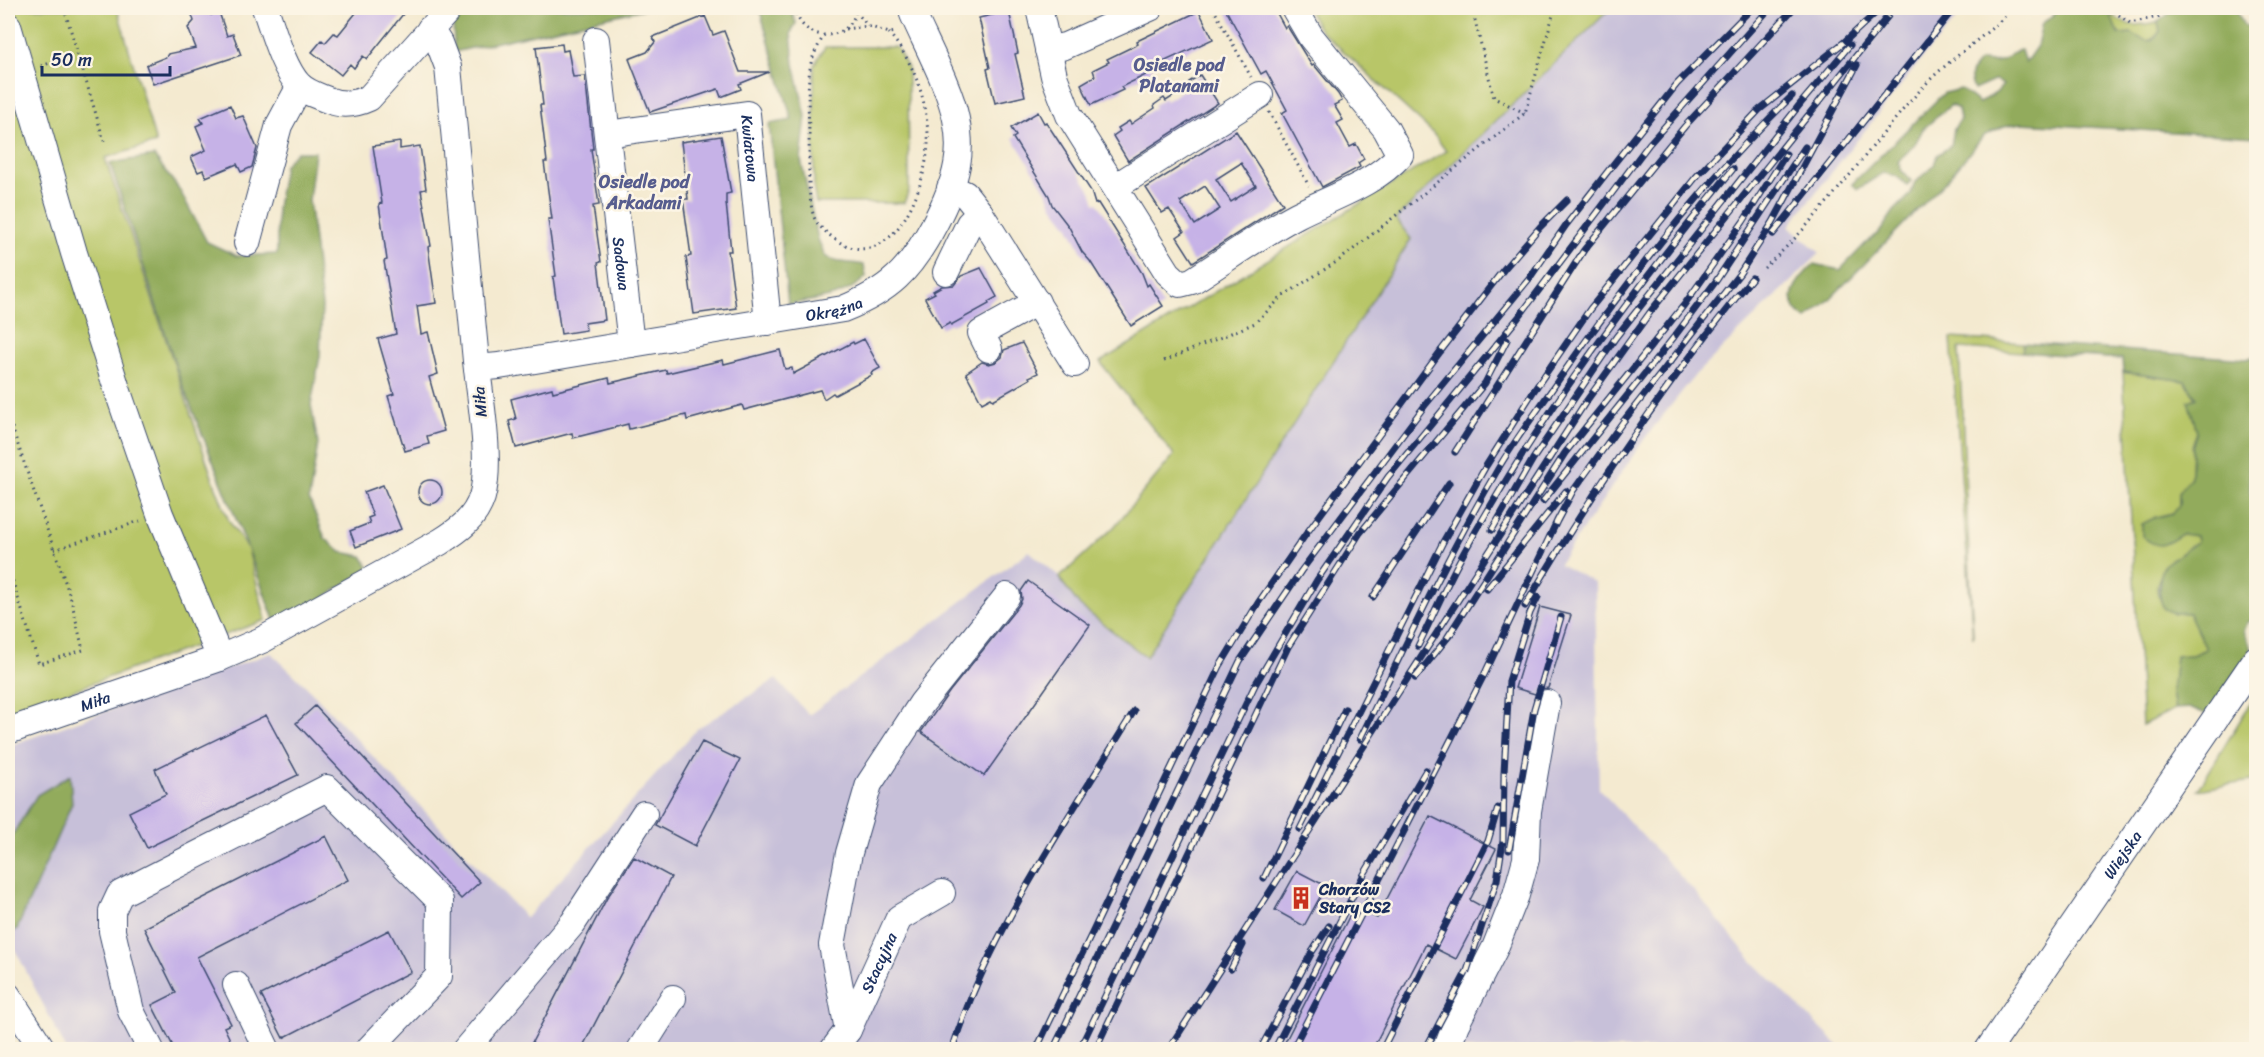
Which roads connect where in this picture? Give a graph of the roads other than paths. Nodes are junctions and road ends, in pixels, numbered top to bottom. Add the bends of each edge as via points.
1 (264, 8) edge
2 (450, 8) edge
3 (1038, 8) edge
4 (1149, 8) edge
5 (1294, 8) edge
6 (911, 15) edge
7 (8, 26) edge
8 (430, 28) junction
9 (596, 40) dead end
10 (1048, 50) junction
11 (300, 86) junction
12 (1260, 95) dead end
13 (607, 134) junction
14 (1115, 187) junction
15 (950, 188) junction
16 (980, 213) junction
17 (247, 243) dead end
18 (946, 272) dead end
19 (1037, 302) junction
20 (768, 322) junction
21 (631, 344) junction
22 (989, 349) dead end
23 (1075, 364) dead end
24 (477, 368) junction
25 (1007, 596) dead end
26 (220, 658) junction
27 (2256, 659) edge
28 (1547, 703) dead end
29 (8, 731) edge
30 (644, 814) dead end
31 (942, 892) dead end
32 (236, 985) dead end
33 (8, 996) edge
34 (673, 998) dead end
35 (841, 1040) edge
36 (1446, 1049) edge
37 (43, 1050) edge
38 (151, 1050) edge
39 (267, 1050) edge
40 (368, 1050) edge
41 (465, 1050) edge
42 (640, 1050) edge
43 (1988, 1050) edge

1 - 11 street
2 - 8 street
3 - 10 street
4 - 10 street
5 - 14 street via 1311,37 1386,129 1400,156 1382,171 1296,215 1192,281 1180,284 1168,273
6 - 15 street, Okrężna via 953,104 959,148
7 - 26 street via 88,297 160,514
8 - 11 street via 382,86 363,101 333,102
8 - 24 street, Miła via 448,67
9 - 13 street, Sadowa
10 - 14 street via 1065,107
11 - 17 street via 279,125
12 - 14 street
13 - 20 street, Kwiatowa via 747,114
13 - 21 street, Sadowa
15 - 16 street via 965,194
15 - 20 street, Okrężna via 919,250 885,288 843,309
16 - 18 street via 969,224
16 - 19 street
19 - 22 street via 981,333
19 - 23 street
20 - 21 street, Okrężna
21 - 24 street, Okrężna
24 - 26 street, Miła via 485,480 478,508 470,519 440,542 262,640
25 - 35 street via 922,703 869,784 849,853 832,945
26 - 29 street, Miła
27 - 43 street, Wiejska
28 - 36 street via 1521,877 1495,948
30 - 41 street via 573,923
31 - 35 street, Stacyjna via 898,918
32 - 39 street
33 - 37 street
34 - 42 street
38 - 40 street via 131,1011 112,931 112,911 120,894 327,789 440,901 439,976

